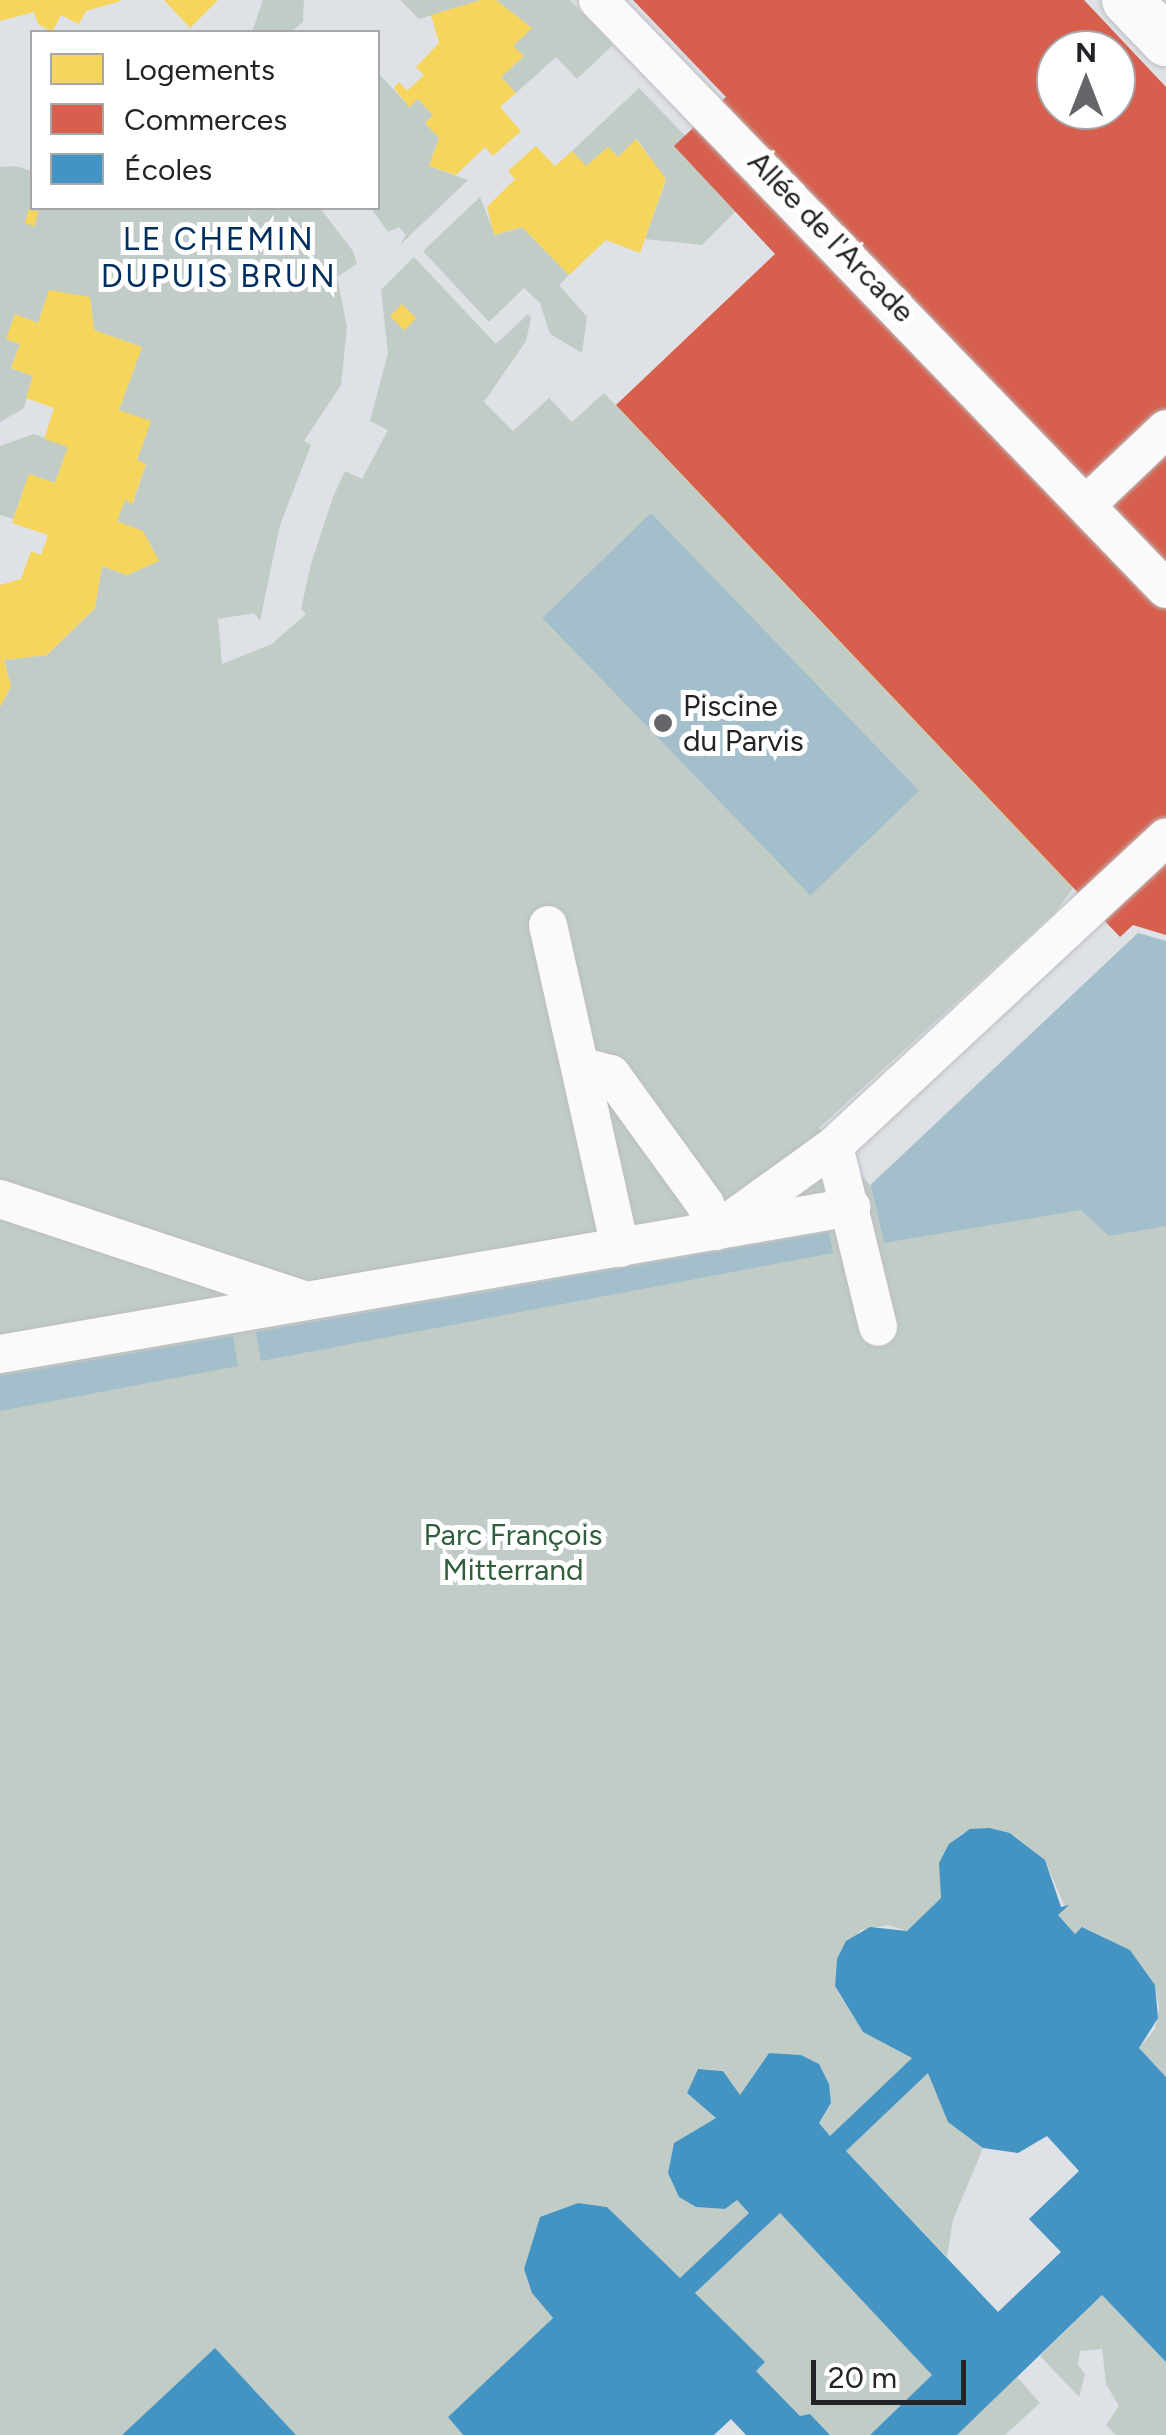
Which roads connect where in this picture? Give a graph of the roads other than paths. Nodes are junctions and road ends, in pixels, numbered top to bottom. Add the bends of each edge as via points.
1 (598, 0) edge
2 (1127, 0) edge
3 (1166, 41) edge
4 (1166, 429) edge
5 (1073, 491) junction
6 (1166, 589) edge
7 (1166, 838) edge
8 (548, 925) dead end
9 (584, 1067) junction
10 (834, 1146) junction
11 (0, 1199) edge
12 (851, 1207) junction
13 (716, 1231) junction
14 (620, 1248) junction
15 (309, 1302) junction
16 (878, 1328) dead end
17 (0, 1354) edge

1 - 5 street, Allée de l'Arcade
2 - 3 street
4 - 5 street
5 - 6 street, Allée de l'Arcade
7 - 10 street
8 - 9 street
9 - 13 street via 611,1074 705,1204
9 - 14 street
10 - 12 street
10 - 13 street
11 - 15 street
12 - 13 street
12 - 16 street
13 - 14 street
14 - 15 street
15 - 17 street

